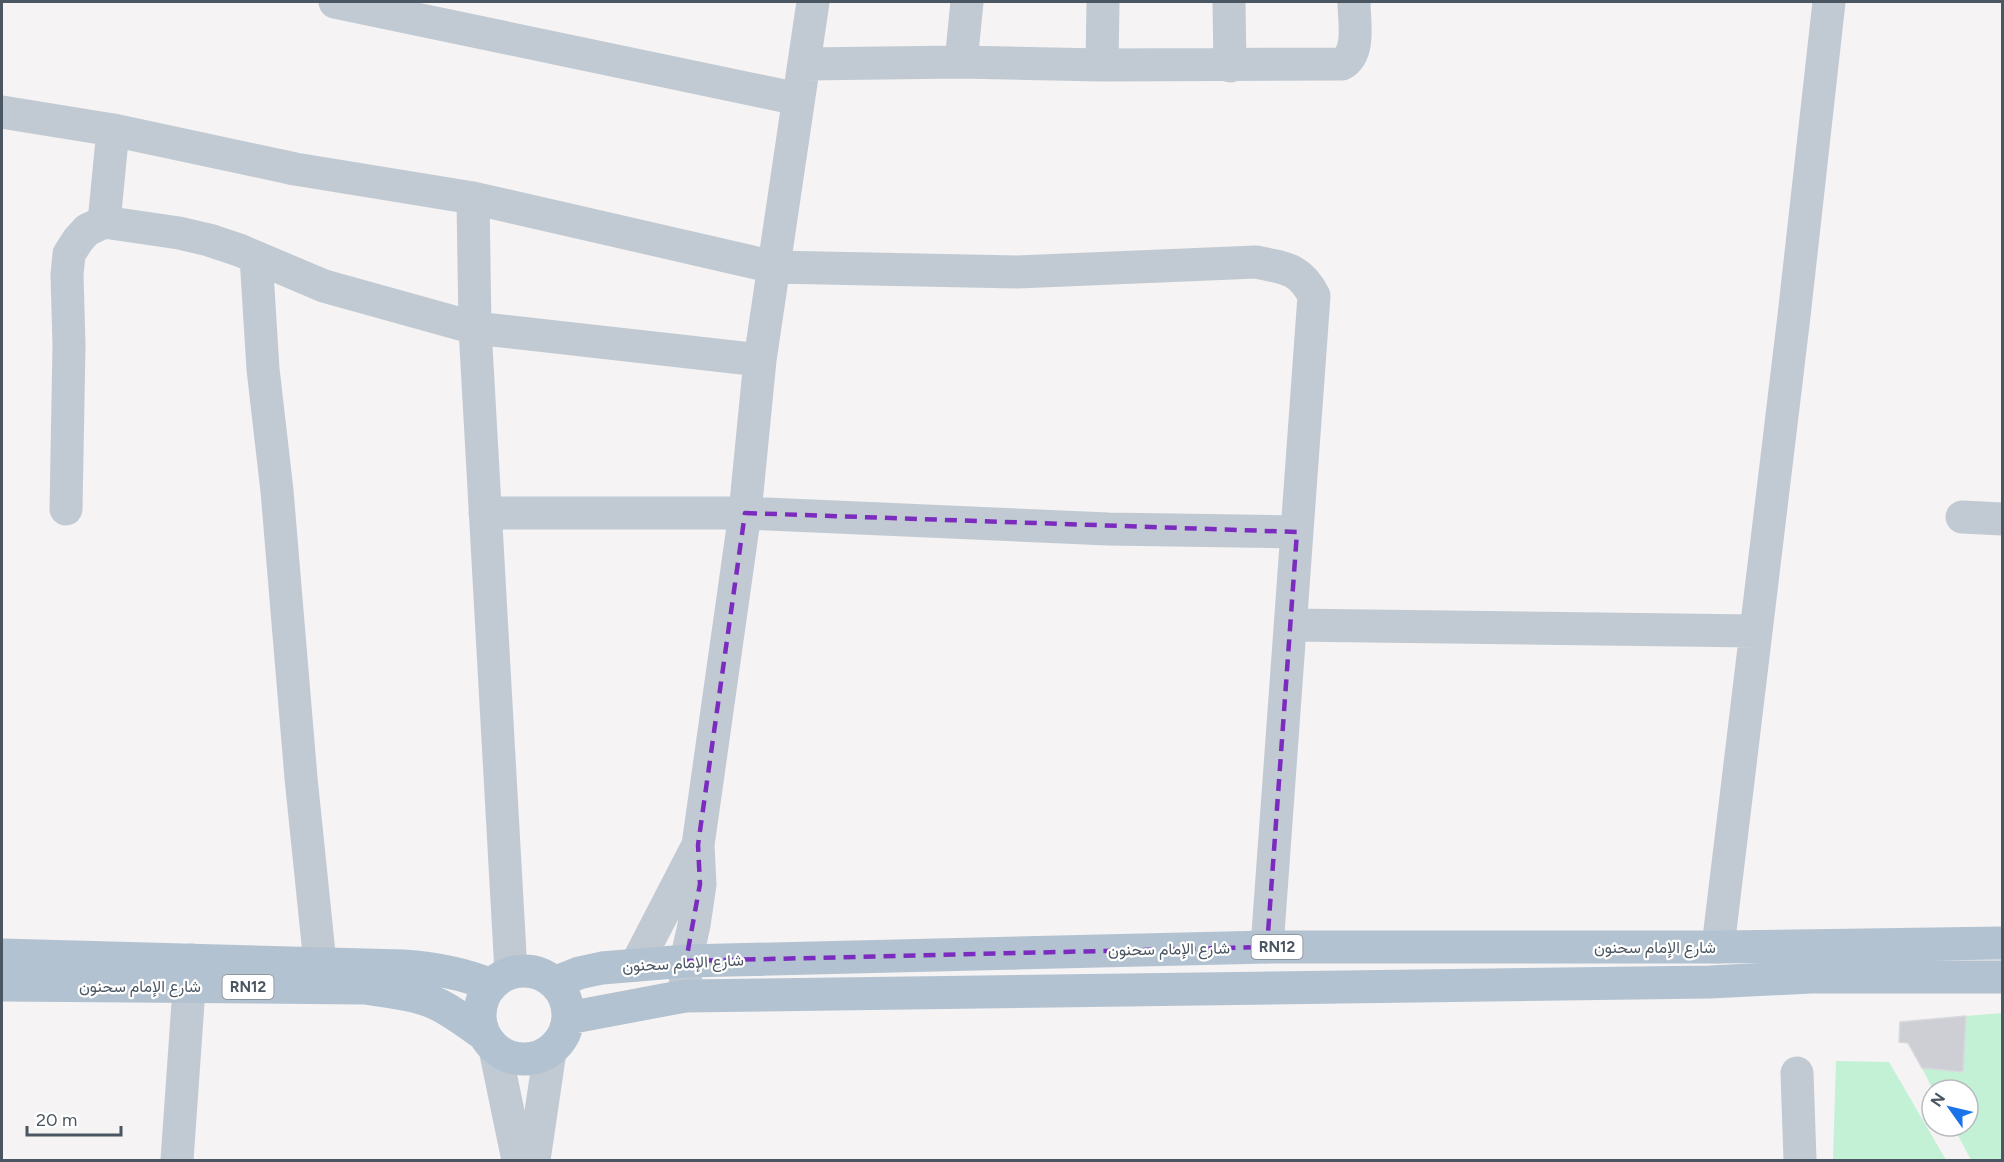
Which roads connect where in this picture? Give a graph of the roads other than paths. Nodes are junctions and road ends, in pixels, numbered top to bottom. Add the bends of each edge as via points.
1 (335, 2) edge
2 (813, 2) edge
3 (967, 2) edge
4 (1103, 2) edge
5 (1229, 2) edge
6 (1354, 2) edge
7 (1830, 2) edge
8 (961, 62) junction
9 (805, 64) junction
10 (1102, 65) junction
11 (1230, 66) junction
12 (798, 99) junction
13 (2, 111) edge
14 (113, 130) junction
15 (473, 198) junction
16 (104, 222) junction
17 (256, 257) junction
18 (774, 267) junction
19 (475, 328) junction
20 (760, 360) junction
21 (66, 510) dead end
22 (485, 513) junction
23 (745, 513) junction
24 (1962, 517) dead end
25 (2002, 519) edge
26 (1297, 532) junction
27 (1291, 625) junction
28 (1755, 631) junction
29 (698, 845) junction
30 (2002, 943) edge
31 (1267, 947) junction
32 (1718, 947) junction
33 (2, 955) edge
34 (686, 961) junction
35 (320, 963) junction
36 (636, 965) junction
37 (191, 973) junction
38 (2002, 977) edge
39 (501, 979) junction
40 (554, 983) junction
41 (2, 985) edge
42 (685, 996) junction
43 (568, 1018) junction
44 (489, 1042) junction
45 (550, 1051) junction
46 (1797, 1074) dead end
47 (177, 1161) edge
48 (518, 1161) edge
49 (534, 1161) edge
50 (1800, 1161) edge

1 - 12 street
2 - 9 street
3 - 8 street
4 - 10 street
5 - 11 street
6 - 11 street via 1353,52 1342,64
7 - 28 street
8 - 9 street
8 - 10 street
9 - 12 street
10 - 11 street
12 - 18 street
13 - 14 street
14 - 15 street via 296,169
14 - 16 street
15 - 18 street
15 - 19 street
16 - 17 street via 209,240
16 - 21 street via 87,230 69,254
17 - 19 street via 324,286
17 - 35 street via 262,369 277,491
18 - 20 street
18 - 26 street via 1017,272 1256,262 1296,273 1307,282 1314,296
19 - 20 street
19 - 22 street
20 - 23 street
22 - 23 street
22 - 39 street
23 - 26 street via 1108,529
23 - 29 street
24 - 25 street
26 - 27 street
27 - 28 street
27 - 31 street
28 - 32 street
29 - 34 street via 700,884
29 - 36 street
30 - 32 main road, شارع الإمام سحنون / RN12
31 - 32 main road, شارع الإمام سحنون / RN12
31 - 34 main road, شارع الإمام سحنون / RN12
33 - 37 main road, شارع الإمام سحنون / RN12
34 - 36 main road, شارع الإمام سحنون / RN12
34 - 42 street
35 - 37 main road, شارع الإمام سحنون / RN12
35 - 39 main road, شارع الإمام سحنون / RN12 via 442,970
36 - 40 main road, شارع الإمام سحنون / RN12 via 579,973
37 - 41 main road, شارع الإمام سحنون / RN12
37 - 44 main road, شارع الإمام سحنون / RN12 via 364,988 431,1001
37 - 47 street
38 - 42 main road, شارع الإمام سحنون
39 - 40 main road, RN12 via 526,971 541,974
39 - 44 main road via 482,1000 479,1017
40 - 43 main road via 565,999
42 - 43 main road, شارع الإمام سحنون
43 - 45 main road via 563,1036
44 - 45 main road, RN12 via 513,1058 532,1059
44 - 48 street
45 - 49 street
46 - 50 street

